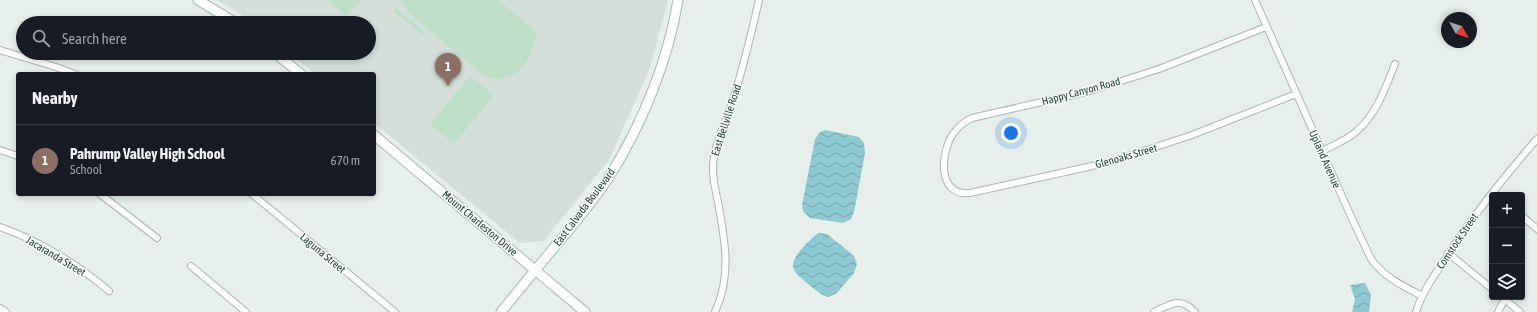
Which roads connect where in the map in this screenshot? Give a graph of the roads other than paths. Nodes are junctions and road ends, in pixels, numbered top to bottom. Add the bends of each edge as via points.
1 (198, 0) edge
2 (678, 0) edge
3 (759, 0) edge
4 (1255, 0) edge
5 (224, 16) edge
6 (1266, 27) junction
7 (0, 50) edge
8 (16, 55) edge
9 (33, 60) edge
10 (284, 60) edge
11 (1395, 64) dead end
12 (70, 72) edge
13 (299, 72) edge
14 (1296, 94) junction
15 (376, 137) edge
16 (1537, 139) edge
17 (0, 150) edge
18 (1322, 151) junction
19 (16, 155) edge
20 (952, 189) joint
21 (1495, 192) edge
22 (103, 196) edge
23 (254, 196) edge
24 (1489, 200) edge
25 (1525, 219) edge
26 (0, 228) edge
27 (1537, 229) edge
28 (157, 238) dead end
29 (1448, 253) junction
30 (192, 266) dead end
31 (535, 271) junction
32 (1489, 287) edge
33 (109, 291) dead end
34 (1422, 296) junction
35 (1503, 300) edge
36 (1506, 300) edge
37 (0, 308) edge
38 (6, 312) edge
39 (246, 312) edge
40 (395, 312) edge
41 (501, 312) edge
42 (585, 312) edge
43 (715, 312) edge
44 (1154, 312) edge
45 (1195, 312) edge
46 (1416, 312) edge
47 (1498, 312) edge
48 (1520, 312) edge

1 - 5 main road
2 - 31 main road, East Calvada Boulevard via 658,78 621,157 596,196
3 - 43 street, East Bellville Road via 746,59 714,158 715,187 726,248 723,288
4 - 6 street, Upland Avenue
6 - 14 street, Upland Avenue
6 - 20 street, Happy Canyon Road via 1118,82 964,122 956,129 945,153 944,171
7 - 8 street
9 - 12 street
10 - 13 main road
11 - 18 street via 1378,106 1370,118 1346,139
14 - 18 street, Upland Avenue
14 - 20 street, Glenoaks Street via 1192,135 1110,162 970,193 962,194
15 - 31 main road, Mount Charleston Drive
16 - 21 street, Comstock Street
17 - 19 street
18 - 34 street, Upland Avenue via 1376,266
22 - 28 street
23 - 40 street, Laguna Street
24 - 29 street, Comstock Street
25 - 27 street
26 - 33 street, Jacaranda Street via 20,234 56,254
29 - 32 street
29 - 34 street, Comstock Street
30 - 39 street
31 - 41 main road, East Calvada Boulevard
31 - 42 main road, Mount Charleston Drive
34 - 46 street, Comstock Street
35 - 47 street
36 - 48 street
37 - 38 street
44 - 45 street via 1177,302 1188,305

